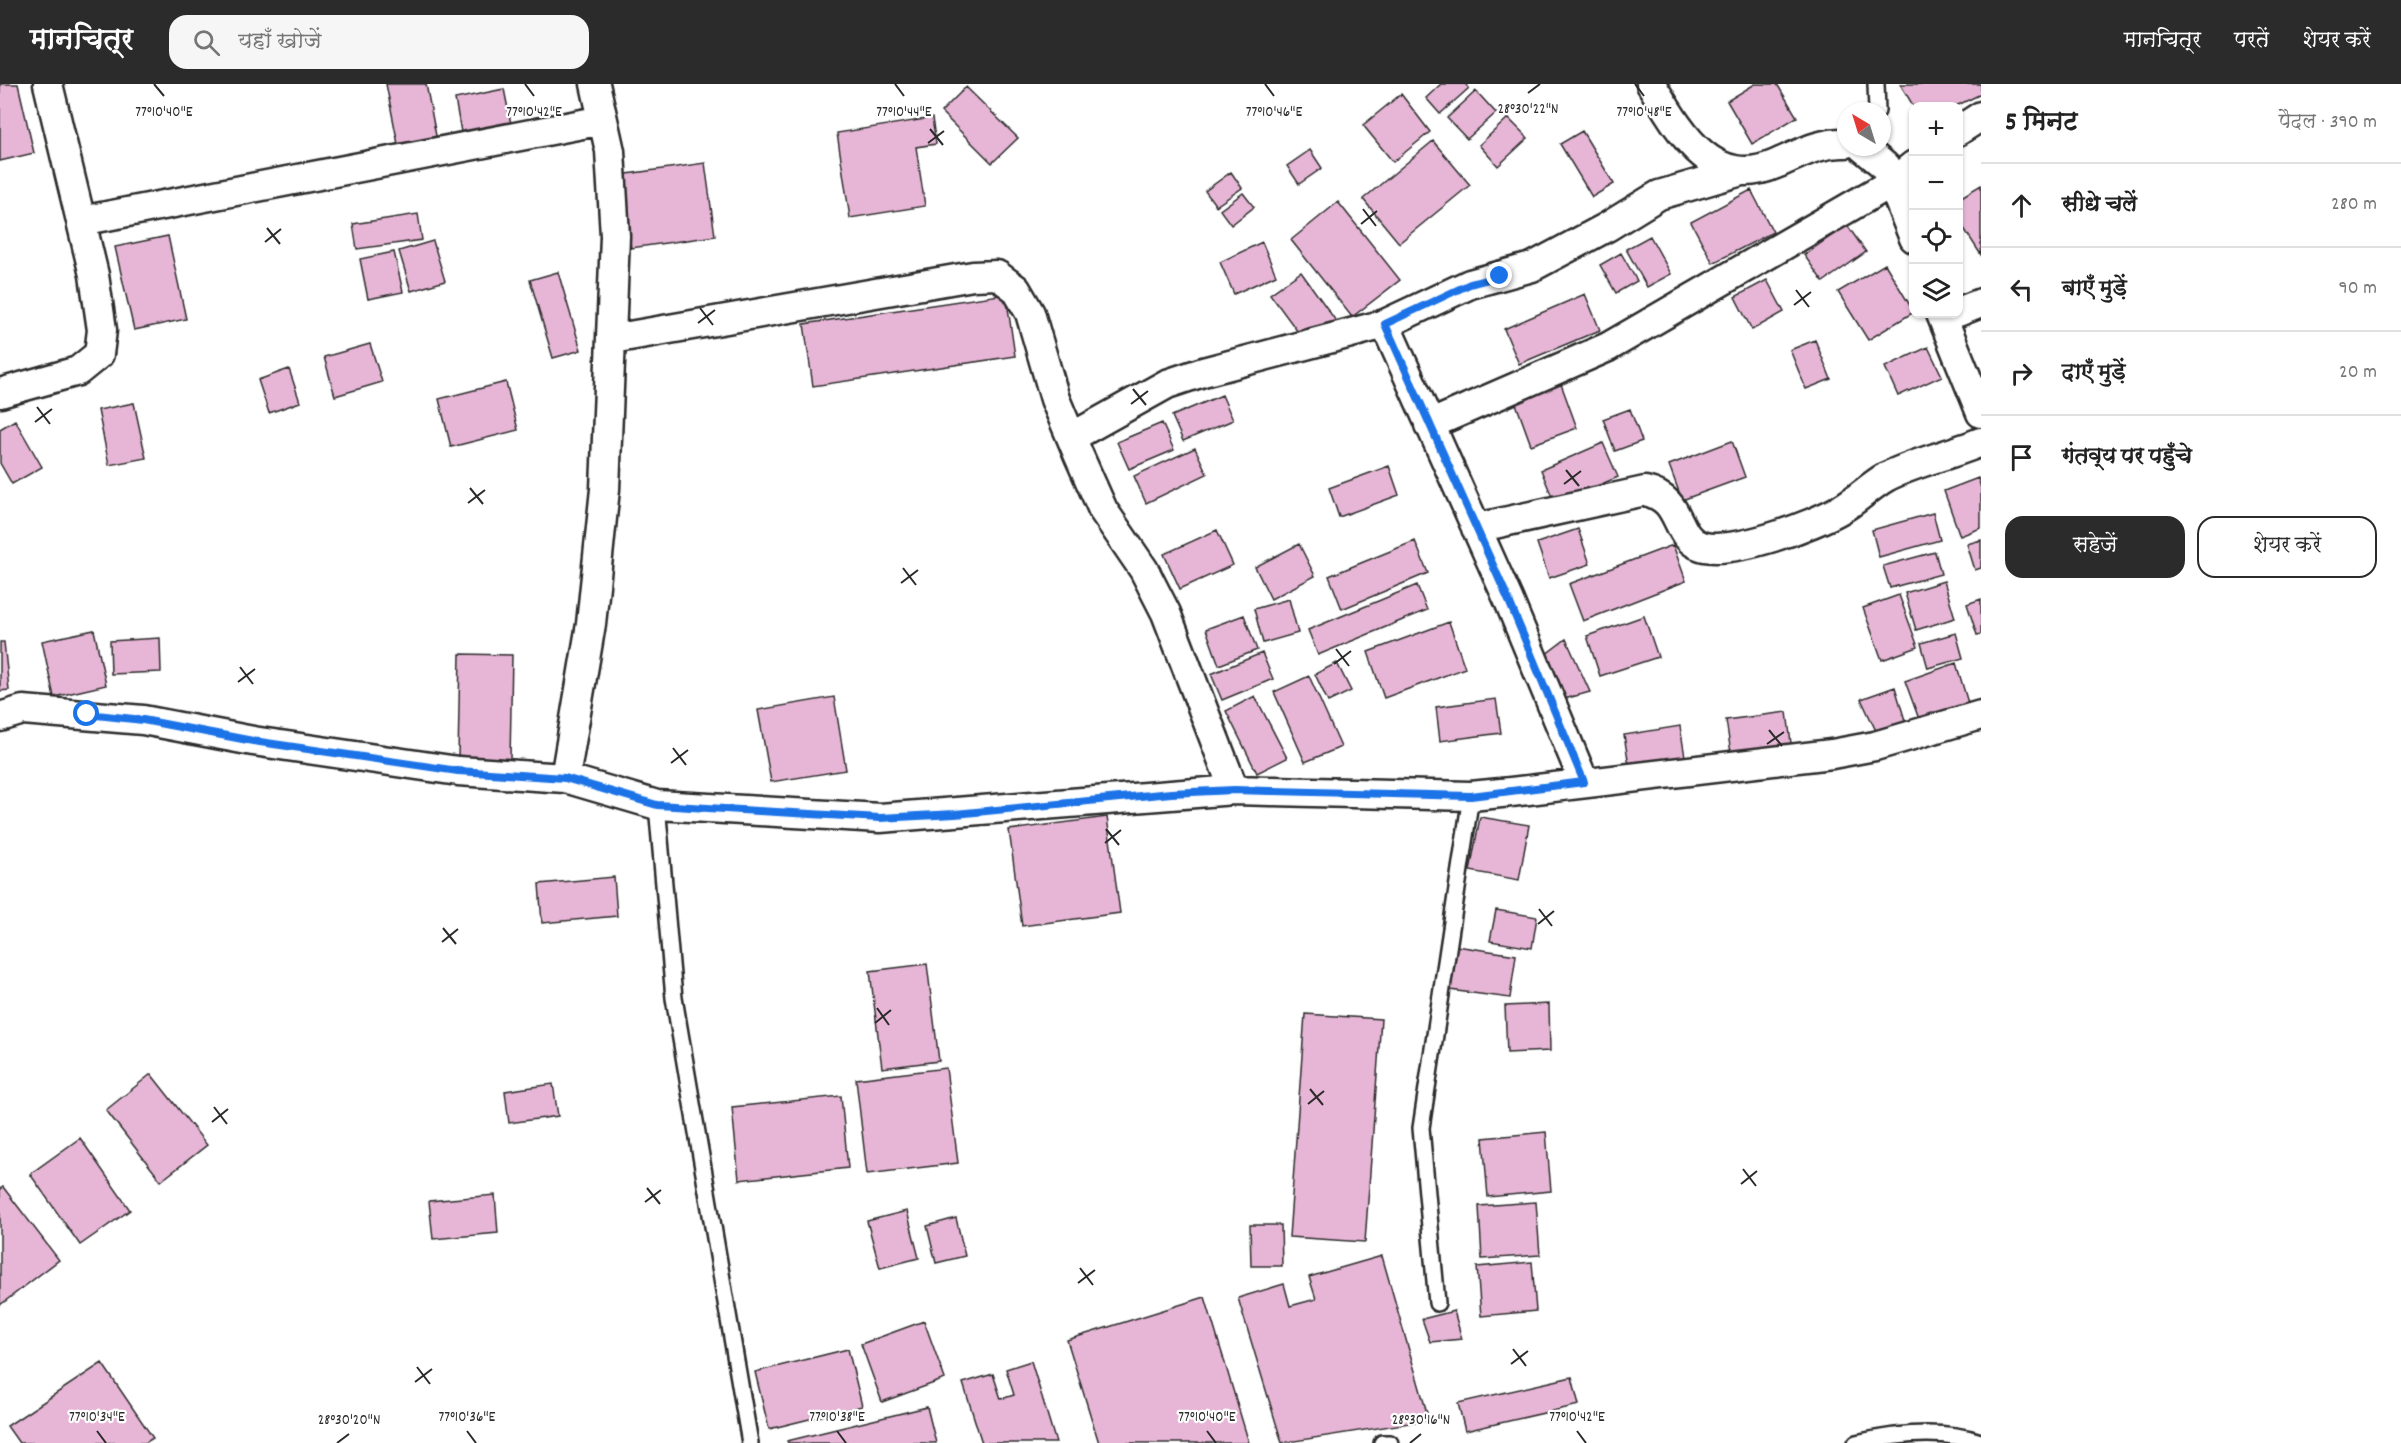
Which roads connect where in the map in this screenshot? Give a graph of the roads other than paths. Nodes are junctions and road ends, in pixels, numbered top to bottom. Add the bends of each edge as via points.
1 (48, 84) edge
2 (596, 84) edge
3 (1651, 84) edge
4 (1876, 84) edge
5 (1877, 102) edge
6 (1981, 116) edge
7 (603, 120) junction
8 (1963, 128) edge
9 (1837, 144) edge
10 (1873, 156) edge
11 (1738, 172) junction
12 (1903, 174) edge
13 (1909, 210) edge
14 (81, 221) junction
15 (1981, 303) edge
16 (1963, 309) edge
17 (1950, 318) edge
18 (1385, 324) junction
19 (612, 339) junction
20 (0, 393) edge
21 (1981, 413) edge
22 (1429, 425) junction
23 (1072, 437) junction
24 (1981, 442) edge
25 (1476, 528) junction
26 (1981, 715) edge
27 (0, 717) edge
28 (565, 778) junction
29 (1584, 782) junction
30 (1234, 790) junction
31 (1471, 796) junction
32 (657, 805) junction
33 (1437, 1303) dead end
34 (1981, 1442) edge
35 (750, 1443) edge
36 (1382, 1443) edge
37 (1390, 1443) edge
38 (1856, 1443) edge

1 - 14 street
2 - 7 street
3 - 11 street via 1684,137 1719,166
4 - 5 lane
6 - 8 street
7 - 14 street
7 - 19 street via 610,151 615,236
9 - 11 street via 1827,143 1773,166
10 - 12 street
11 - 18 street via 1659,195 1532,267 1470,284
12 - 13 street
12 - 22 street via 1608,347
14 - 20 street via 102,330 99,354 78,371
15 - 16 street
17 - 21 street
18 - 22 street
18 - 23 street via 1167,384
19 - 23 street via 997,275 1016,289 1030,313 1055,399
19 - 28 street via 605,489 591,624
22 - 25 street
23 - 30 street via 1103,510 1144,570 1166,613
24 - 25 street via 1892,474 1840,510 1799,528 1728,546 1700,546 1684,531 1668,502 1645,491
25 - 29 street
26 - 29 street via 1875,746 1832,754
27 - 28 street via 23,711 143,720 253,741 458,771
28 - 32 street
29 - 31 street
30 - 31 street
30 - 32 street via 880,818
31 - 33 lane via 1421,1128
32 - 35 lane via 674,998
34 - 38 lane via 1929,1434
36 - 37 lane

